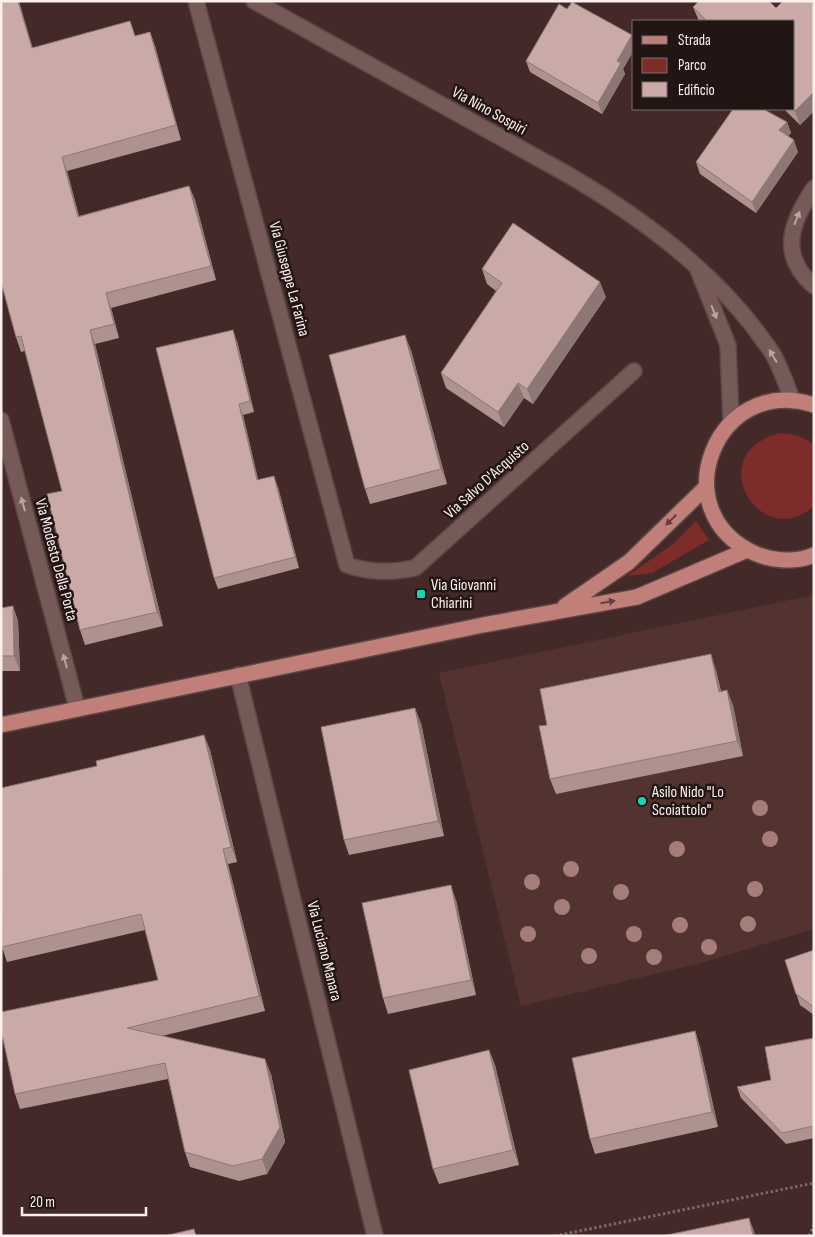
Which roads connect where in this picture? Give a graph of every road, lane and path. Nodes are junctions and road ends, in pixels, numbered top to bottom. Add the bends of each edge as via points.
1 (196, 1) edge
2 (254, 1) edge
3 (814, 188) edge
4 (697, 266) junction
5 (814, 286) edge
6 (634, 371) dead end
7 (793, 401) junction
8 (814, 406) edge
9 (1, 420) edge
10 (731, 422) junction
11 (706, 487) junction
12 (748, 550) junction
13 (814, 555) edge
14 (347, 565) joint
15 (560, 610) junction
16 (238, 675) junction
17 (77, 708) junction
18 (1, 725) edge
19 (814, 1182) edge
20 (814, 1225) edge
21 (376, 1236) edge
22 (555, 1236) edge
23 (809, 1236) edge

1 - 14 street, Via Giuseppe La Farina
2 - 4 street, Via Nino Sospiri via 583,183
5 -> 3 street via 800,271 791,251 795,220
7 -> 4 street, Via Nino Sospiri via 775,357 743,313
4 -> 10 street via 728,345
6 - 14 street, Via Salvo D'Acquisto via 415,568 379,572
7 - 8 main road
7 - 10 main road via 770,402
17 -> 9 street, Via Modesto Della Porta
10 - 11 main road via 716,441 708,463
11 - 12 main road via 712,512 727,534
11 -> 15 main road via 629,562
12 - 13 main road via 778,560
15 -> 12 main road via 636,597
15 - 16 main road
16 - 17 main road
16 - 21 street, Via Luciano Manara
17 - 18 main road
19 - 22 path
20 - 23 path

